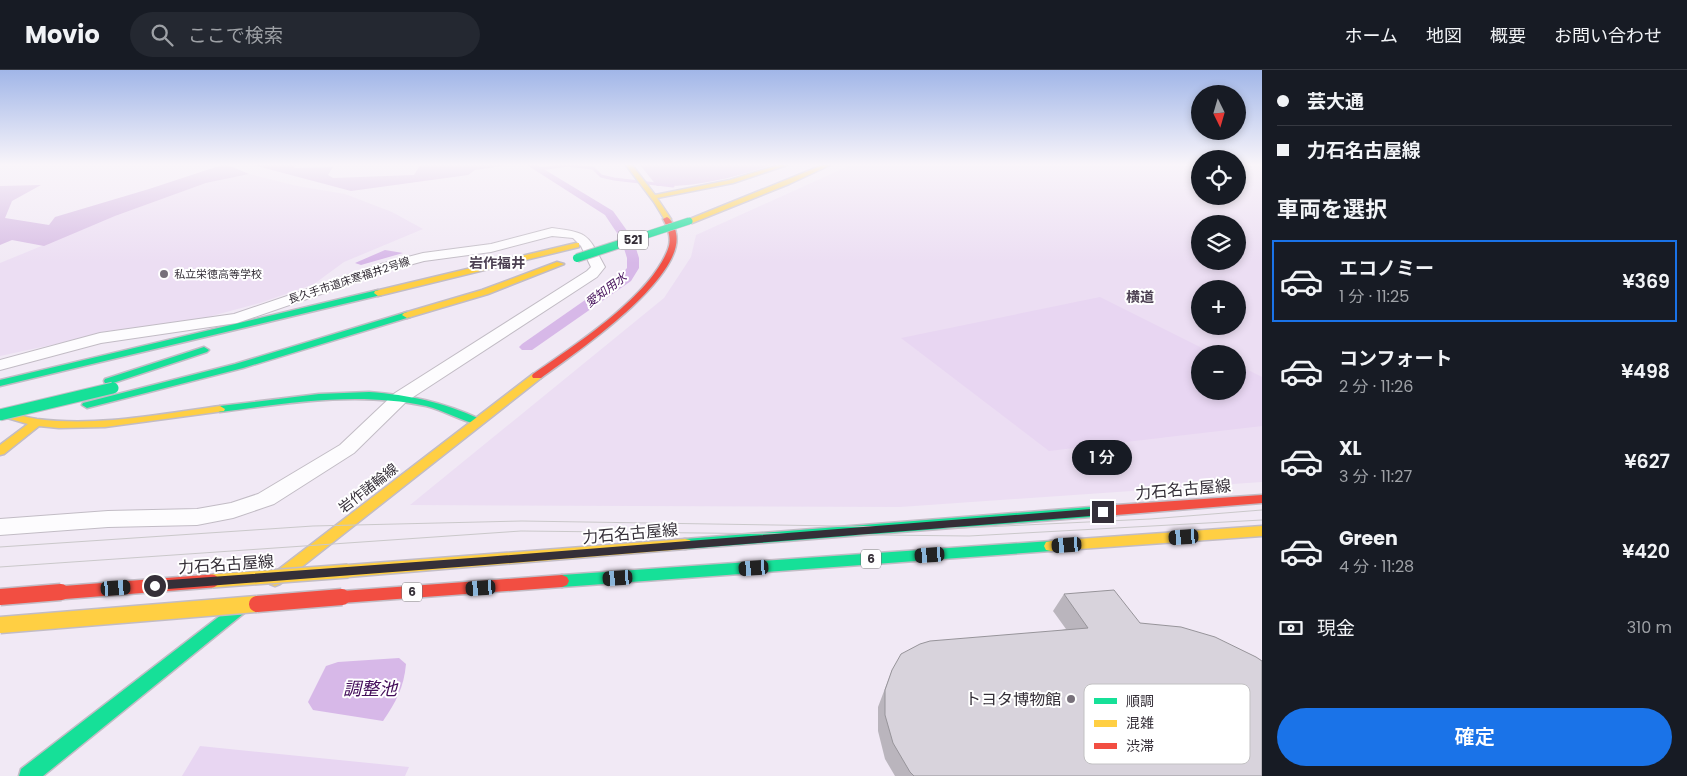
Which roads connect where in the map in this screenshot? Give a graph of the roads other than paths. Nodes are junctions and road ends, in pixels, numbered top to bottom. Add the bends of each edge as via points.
1 (654, 198) edge
2 (718, 198) edge
3 (748, 198) edge
4 (698, 205) dead end
5 (681, 211) dead end
6 (609, 235) dead end
7 (593, 240) dead end
8 (383, 291) junction
9 (404, 315) junction
10 (234, 340) dead end
11 (216, 346) dead end
12 (0, 364) edge
13 (0, 383) edge
14 (113, 384) junction
15 (401, 397) junction
16 (0, 408) edge
17 (0, 414) edge
18 (476, 421) junction
19 (38, 422) junction
20 (0, 426) edge
21 (0, 451) edge
22 (1262, 499) edge
23 (0, 527) edge
24 (1262, 531) edge
25 (485, 561) junction
26 (481, 588) junction
27 (0, 597) edge
28 (0, 625) edge
29 (28, 776) edge

1 - 18 main road, 岩作諸輪線 via 671,225 673,243 665,262 645,289
2 - 4 main road
3 - 9 main road, 521, bridge via 485,292
5 - 6 main road, 521
7 - 8 main road
8 - 10 main road
8 - 13 main road
9 - 14 main road
9 - 20 main road via 238,366
11 - 14 main road
12 - 15 street, 長久手市道床寒福井2号線 via 100,338 237,318 423,257 491,248 552,232 577,235 586,244 598,267 592,274
14 - 16 main road
14 - 17 main road, bridge
15 - 18 main road via 455,410
15 - 19 main road via 323,397 101,424
15 - 23 street via 358,439 321,467 266,499 234,510 197,517 108,519
17 - 19 main road
18 - 29 main road, 岩作諸輪線
19 - 21 main road
22 - 25 main road, 力石名古屋線 / 6
24 - 26 main road, 6
25 - 26 street
25 - 27 main road, 力石名古屋線 / 6, bridge
26 - 28 main road, 6, bridge

